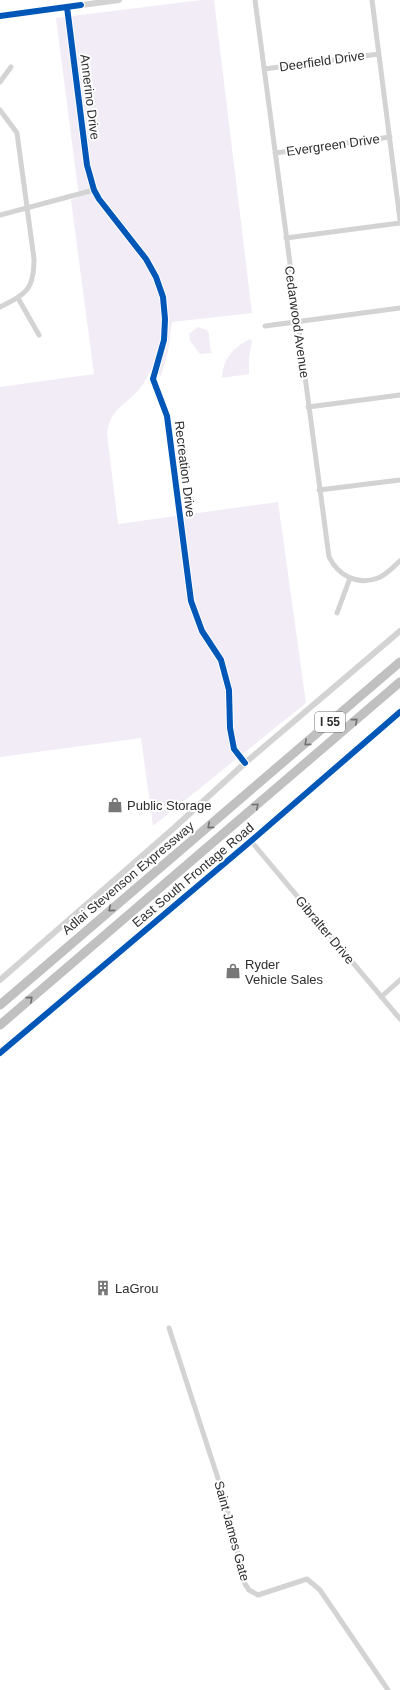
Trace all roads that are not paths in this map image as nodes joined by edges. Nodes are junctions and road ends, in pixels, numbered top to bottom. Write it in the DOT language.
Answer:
graph roads {
  1 [pos="119,0"];
  2 [pos="255,0"];
  3 [pos="372,0"];
  4 [pos="99,1"];
  5 [pos="67,7"];
  6 [pos="0,16"];
  7 [pos="379,54"];
  8 [pos="11,67"];
  9 [pos="264,69"];
  10 [pos="0,82"];
  11 [pos="0,110"];
  12 [pos="390,137"];
  13 [pos="275,153"];
  14 [pos="94,190"];
  15 [pos="28,208"];
  16 [pos="0,215"];
  17 [pos="400,221"];
  18 [pos="286,238"];
  19 [pos="18,298"];
  20 [pos="0,307"];
  21 [pos="400,308"];
  22 [pos="297,322"];
  23 [pos="265,326"];
  24 [pos="39,335"];
  25 [pos="400,395"];
  26 [pos="308,407"];
  27 [pos="400,480"];
  28 [pos="319,490"];
  29 [pos="400,561"];
  30 [pos="350,578"];
  31 [pos="337,613"];
  32 [pos="400,631"];
  33 [pos="400,662"];
  34 [pos="400,682"];
  35 [pos="400,712"];
  36 [pos="244,763"];
  37 [pos="251,841"];
  38 [pos="0,980"];
  39 [pos="400,980"];
  40 [pos="381,997"];
  41 [pos="0,1005"];
  42 [pos="400,1019"];
  43 [pos="0,1025"];
  44 [pos="0,1053"];
  45 [pos="169,1328"];
  46 [pos="388,1690"];
  1 -- 4 [label="street"];
  2 -- 9 [label="street, Cedarwood Avenue"];
  3 -- 7 [label="street"];
  4 -- 5 [label="street"];
  5 -- 6 [label="street"];
  5 -- 14 [label="street, Annerino Drive"];
  7 -- 9 [label="street, Deerfield Drive"];
  7 -- 12 [label="street"];
  8 -- 10 [label="street"];
  9 -- 13 [label="street, Cedarwood Avenue"];
  11 -- 15 [label="street"];
  12 -- 13 [label="street, Evergreen Drive"];
  12 -- 17 [label="street"];
  13 -- 18 [label="street, Cedarwood Avenue"];
  14 -- 15 [label="street"];
  14 -- 36 [label="street, Recreation Drive"];
  15 -- 16 [label="street"];
  15 -- 19 [label="street"];
  17 -- 18 [label="street"];
  18 -- 22 [label="street, Cedarwood Avenue"];
  19 -- 20 [label="street"];
  19 -- 24 [label="street"];
  21 -- 22 [label="street"];
  22 -- 23 [label="street"];
  22 -- 26 [label="street, Cedarwood Avenue"];
  25 -- 26 [label="street"];
  26 -- 28 [label="street, Cedarwood Avenue"];
  27 -- 28 [label="street"];
  28 -- 30 [label="street, Cedarwood Avenue"];
  29 -- 30 [label="street"];
  30 -- 31 [label="street"];
  32 -- 36 [label="street"];
  33 -- 41 [label="highway, Adlai Stevenson Expressway / I 55, one-way"];
  43 -- 34 [label="highway, I 55, one-way"];
  35 -- 37 [label="street, East South Frontage Road"];
  36 -- 38 [label="street"];
  37 -- 40 [label="street, Gibralter Drive"];
  37 -- 44 [label="street, East South Frontage Road"];
  39 -- 40 [label="street"];
  40 -- 42 [label="street, Gibralter Drive"];
  45 -- 46 [label="street, Saint James Gate"];
}
